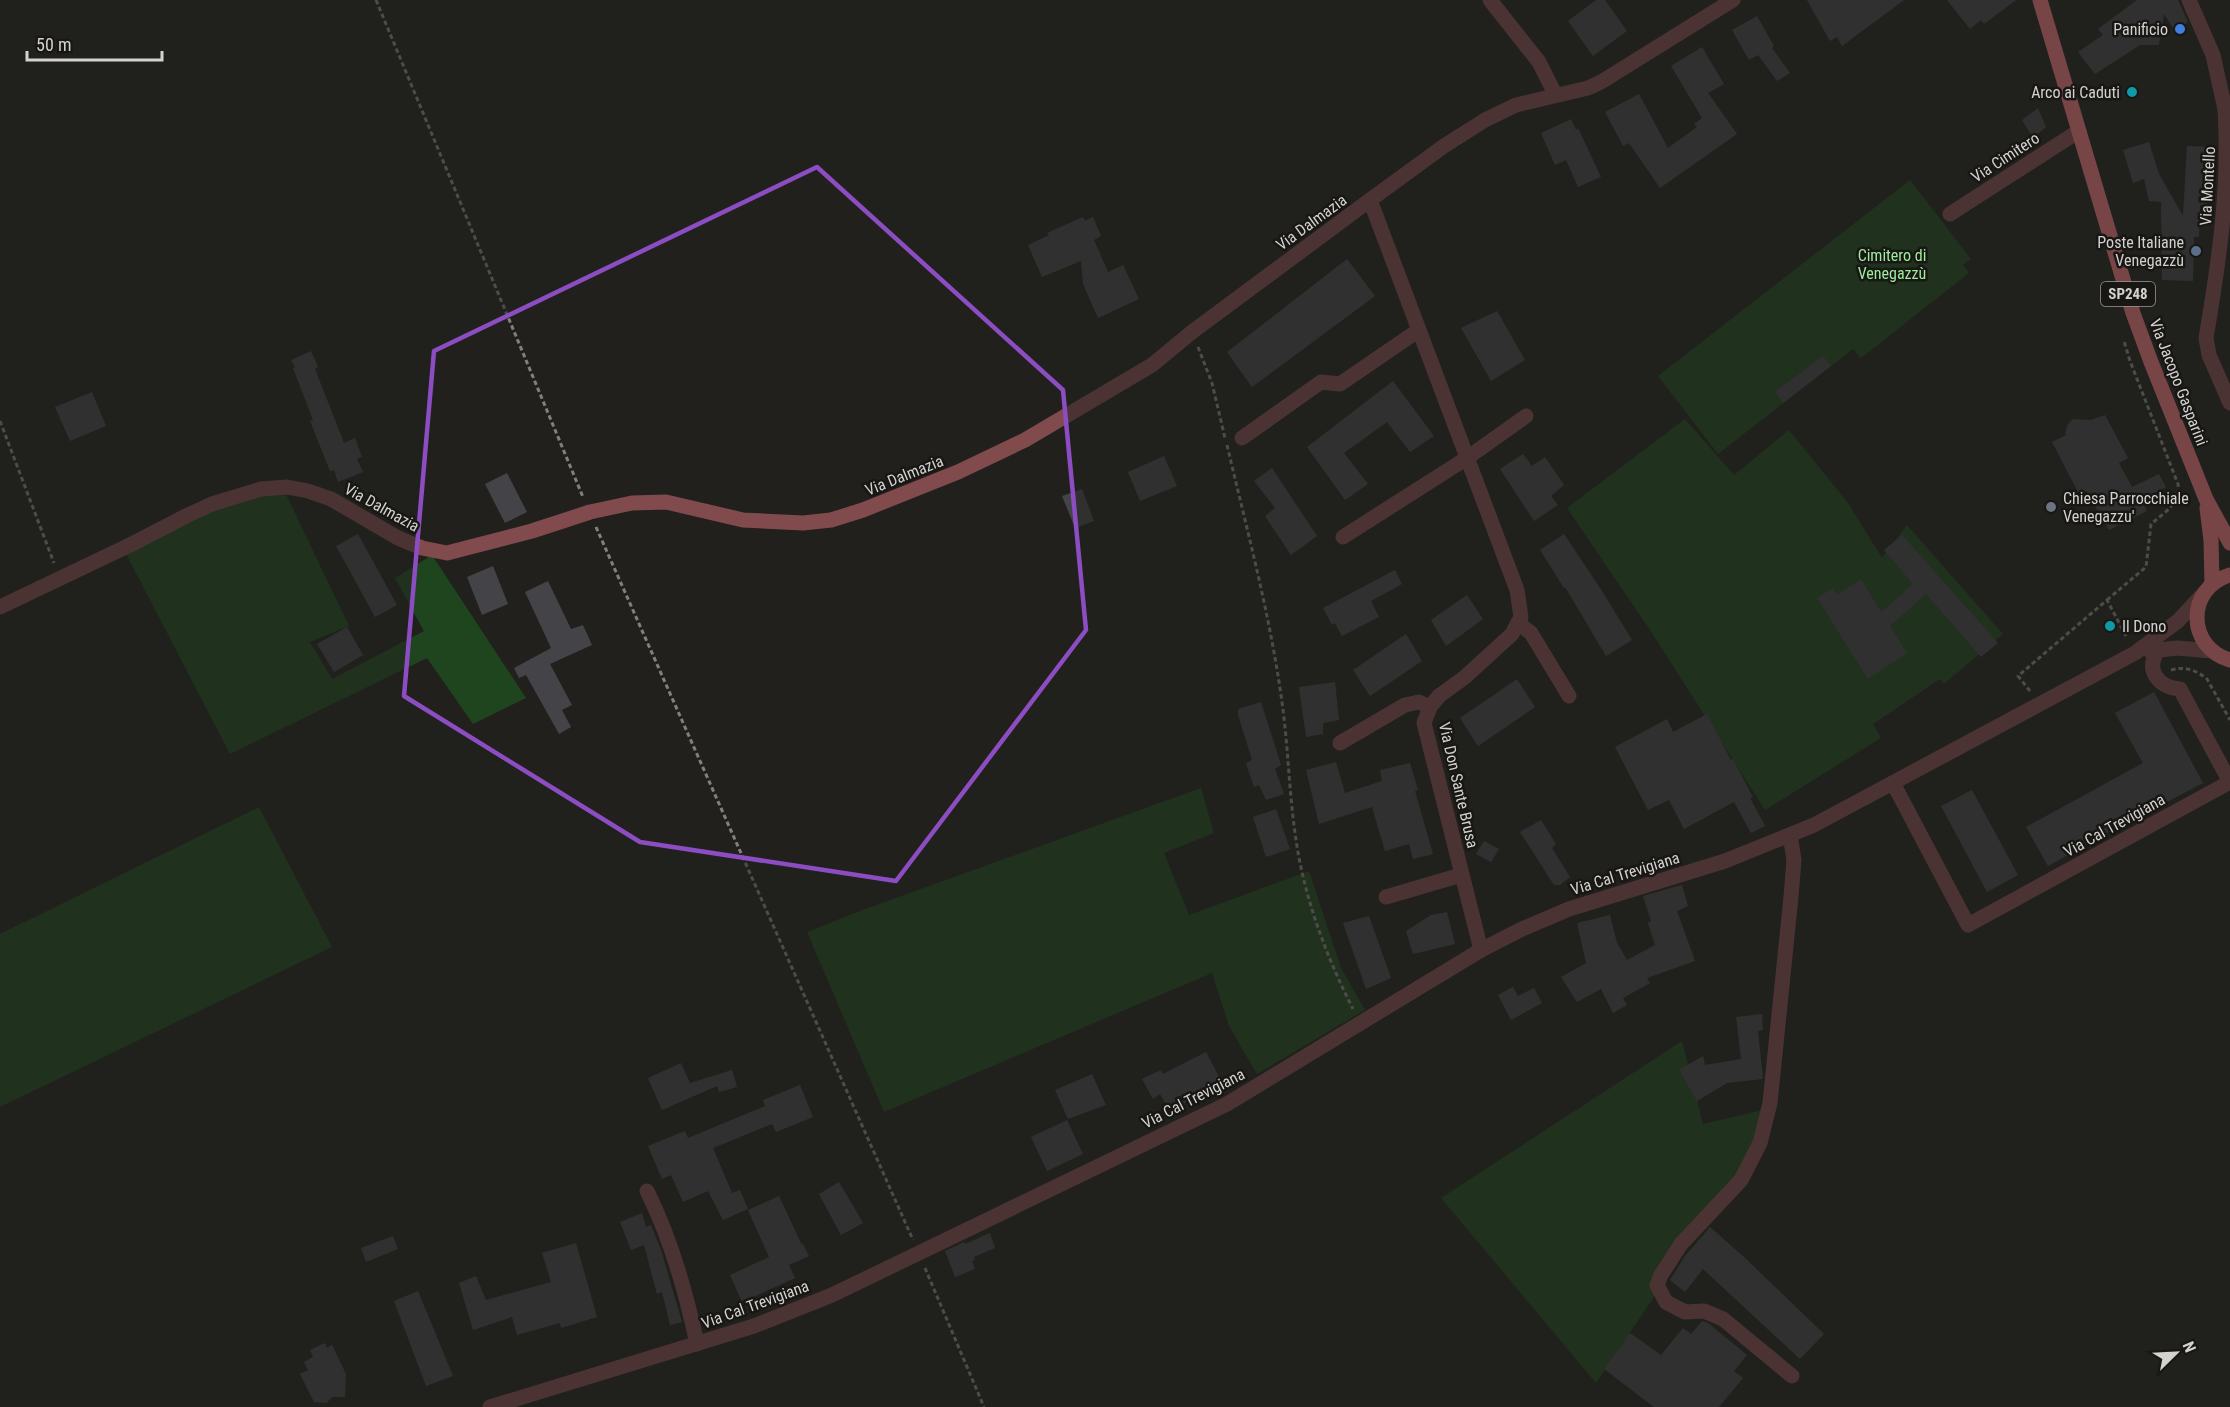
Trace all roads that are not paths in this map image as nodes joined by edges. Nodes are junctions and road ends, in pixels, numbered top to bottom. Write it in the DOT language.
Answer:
graph roads {
  1 [pos="1490,0"];
  2 [pos="1733,0"];
  3 [pos="2040,0"];
  4 [pos="2189,0"];
  5 [pos="1555,94"];
  6 [pos="2228,110"];
  7 [pos="2079,131"];
  8 [pos="1370,200"];
  9 [pos="1950,214"];
  10 [pos="1419,330"];
  11 [pos="2230,403"];
  12 [pos="1526,416"];
  13 [pos="1242,438"];
  14 [pos="1467,458"];
  15 [pos="2206,499"];
  16 [pos="1343,537"];
  17 [pos="2230,543"];
  18 [pos="2230,575"];
  19 [pos="2208,589"];
  20 [pos="0,607"];
  21 [pos="1518,623"];
  22 [pos="2132,647"];
  23 [pos="2159,649"];
  24 [pos="2212,651"];
  25 [pos="2230,660"];
  26 [pos="1569,696"];
  27 [pos="1430,707"];
  28 [pos="1341,743"];
  29 [pos="2230,782"];
  30 [pos="1893,783"];
  31 [pos="1791,835"];
  32 [pos="1461,875"];
  33 [pos="1386,897"];
  34 [pos="1481,950"];
  35 [pos="647,1191"];
  36 [pos="697,1344"];
  37 [pos="1792,1376"];
  38 [pos="490,1407"];
  1 -- 5 [label="street"];
  2 -- 5 [label="street, Via Dalmazia"];
  3 -- 7 [label="main road, Via Jacopo Gasparini / SP248"];
  4 -- 6 [label="street, Via Montello"];
  5 -- 8 [label="street, Via Dalmazia"];
  6 -- 11 [label="street, Via Montello"];
  7 -- 9 [label="street, Via Cimitero"];
  7 -- 15 [label="main road, Via Jacopo Gasparini / SP248"];
  8 -- 10 [label="street"];
  8 -- 20 [label="street, Via Dalmazia"];
  10 -- 13 [label="street"];
  10 -- 14 [label="street"];
  12 -- 14 [label="street"];
  14 -- 16 [label="street"];
  14 -- 21 [label="street"];
  15 -- 17 [label="main road, Via Jacopo Gasparini / SP248"];
  15 -- 19 [label="main road, Via Jacopo Gasparini / SP248"];
  18 -- 19 [label="main road"];
  19 -- 22 [label="street, Via Cal Trevigiana"];
  19 -- 24 [label="main road, Via Jacopo Gasparini / SP248"];
  21 -- 26 [label="street"];
  21 -- 27 [label="street, Via Don Sante Brusa"];
  22 -- 23 [label="street, Via Cal Trevigiana"];
  22 -- 30 [label="street, Via Cal Trevigiana"];
  23 -- 24 [label="street, Via Cal Trevigiana"];
  23 -- 29 [label="street, Via Cal Trevigiana"];
  24 -- 25 [label="main road"];
  27 -- 28 [label="street"];
  27 -- 32 [label="street, Via Don Sante Brusa"];
  29 -- 30 [label="street, Via Cal Trevigiana"];
  30 -- 31 [label="street, Via Cal Trevigiana"];
  31 -- 34 [label="street, Via Cal Trevigiana"];
  31 -- 37 [label="street"];
  32 -- 33 [label="street"];
  32 -- 34 [label="street, Via Don Sante Brusa"];
  34 -- 36 [label="street, Via Cal Trevigiana"];
  35 -- 36 [label="street"];
  36 -- 38 [label="street, Via Cal Trevigiana"];
}
